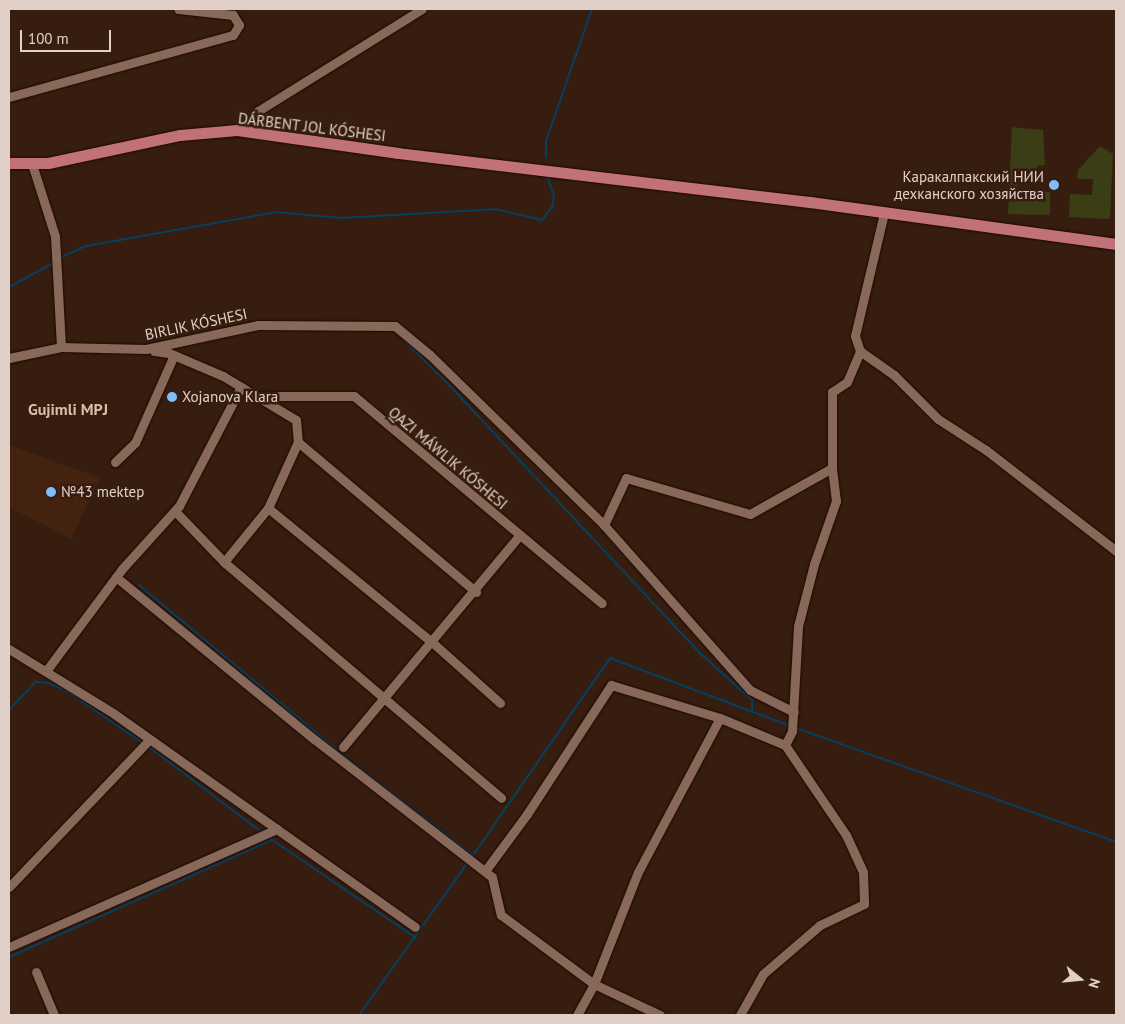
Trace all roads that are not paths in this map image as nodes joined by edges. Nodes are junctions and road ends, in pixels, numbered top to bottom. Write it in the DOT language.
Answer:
graph roads {
  1 [pos="178,9"];
  2 [pos="422,9"];
  3 [pos="9,97"];
  4 [pos="236,130"];
  5 [pos="9,164"];
  6 [pos="32,164"];
  7 [pos="884,213"];
  8 [pos="1116,244"];
  9 [pos="61,347"];
  10 [pos="146,349"];
  11 [pos="860,350"];
  12 [pos="174,355"];
  13 [pos="9,358"];
  14 [pos="241,387"];
  15 [pos="255,396"];
  16 [pos="298,442"];
  17 [pos="115,462"];
  18 [pos="832,468"];
  19 [pos="268,508"];
  20 [pos="175,511"];
  21 [pos="604,525"];
  22 [pos="519,536"];
  23 [pos="1116,551"];
  24 [pos="224,562"];
  25 [pos="116,577"];
  26 [pos="476,592"];
  27 [pos="602,603"];
  28 [pos="433,643"];
  29 [pos="9,649"];
  30 [pos="46,671"];
  31 [pos="386,699"];
  32 [pos="500,704"];
  33 [pos="794,712"];
  34 [pos="720,718"];
  35 [pos="150,739"];
  36 [pos="785,746"];
  37 [pos="343,747"];
  38 [pos="501,798"];
  39 [pos="277,829"];
  40 [pos="485,870"];
  41 [pos="9,887"];
  42 [pos="415,927"];
  43 [pos="9,947"];
  44 [pos="36,972"];
  45 [pos="594,984"];
  46 [pos="54,1015"];
  47 [pos="577,1015"];
  48 [pos="660,1015"];
  49 [pos="740,1015"];
  1 -- 3 [label="street"];
  2 -- 4 [label="street"];
  4 -- 6 [label="main road, DÁRBENT JOL KÓSHESI"];
  4 -- 7 [label="main road, DÁRBENT JOL KÓSHESI"];
  5 -- 6 [label="main road, DÁRBENT JOL KÓSHESI"];
  6 -- 9 [label="street"];
  7 -- 8 [label="main road, DÁRBENT JOL KÓSHESI"];
  7 -- 11 [label="street"];
  9 -- 10 [label="street, BIRLIK KÓSHESI"];
  9 -- 13 [label="street, BIRLIK KÓSHESI"];
  10 -- 12 [label="street"];
  10 -- 21 [label="street, BIRLIK KÓSHESI"];
  11 -- 18 [label="street"];
  11 -- 23 [label="street"];
  12 -- 14 [label="street"];
  12 -- 17 [label="street"];
  14 -- 15 [label="street"];
  14 -- 20 [label="street"];
  15 -- 16 [label="street"];
  15 -- 22 [label="street"];
  16 -- 19 [label="street"];
  16 -- 26 [label="street"];
  18 -- 21 [label="street"];
  18 -- 33 [label="street"];
  19 -- 24 [label="street"];
  19 -- 28 [label="street"];
  20 -- 24 [label="street"];
  20 -- 25 [label="street"];
  21 -- 33 [label="street"];
  22 -- 26 [label="street"];
  22 -- 27 [label="street"];
  24 -- 31 [label="street"];
  25 -- 30 [label="street"];
  25 -- 40 [label="street"];
  26 -- 28 [label="street"];
  28 -- 31 [label="street"];
  28 -- 32 [label="street"];
  29 -- 30 [label="street"];
  30 -- 35 [label="street"];
  31 -- 37 [label="street"];
  31 -- 38 [label="street"];
  33 -- 36 [label="street"];
  34 -- 36 [label="street"];
  34 -- 40 [label="street"];
  34 -- 45 [label="street"];
  35 -- 39 [label="street"];
  35 -- 41 [label="street"];
  36 -- 49 [label="street"];
  39 -- 42 [label="street"];
  39 -- 43 [label="street"];
  40 -- 45 [label="street"];
  44 -- 46 [label="street"];
  45 -- 47 [label="street"];
  45 -- 48 [label="street"];
}
